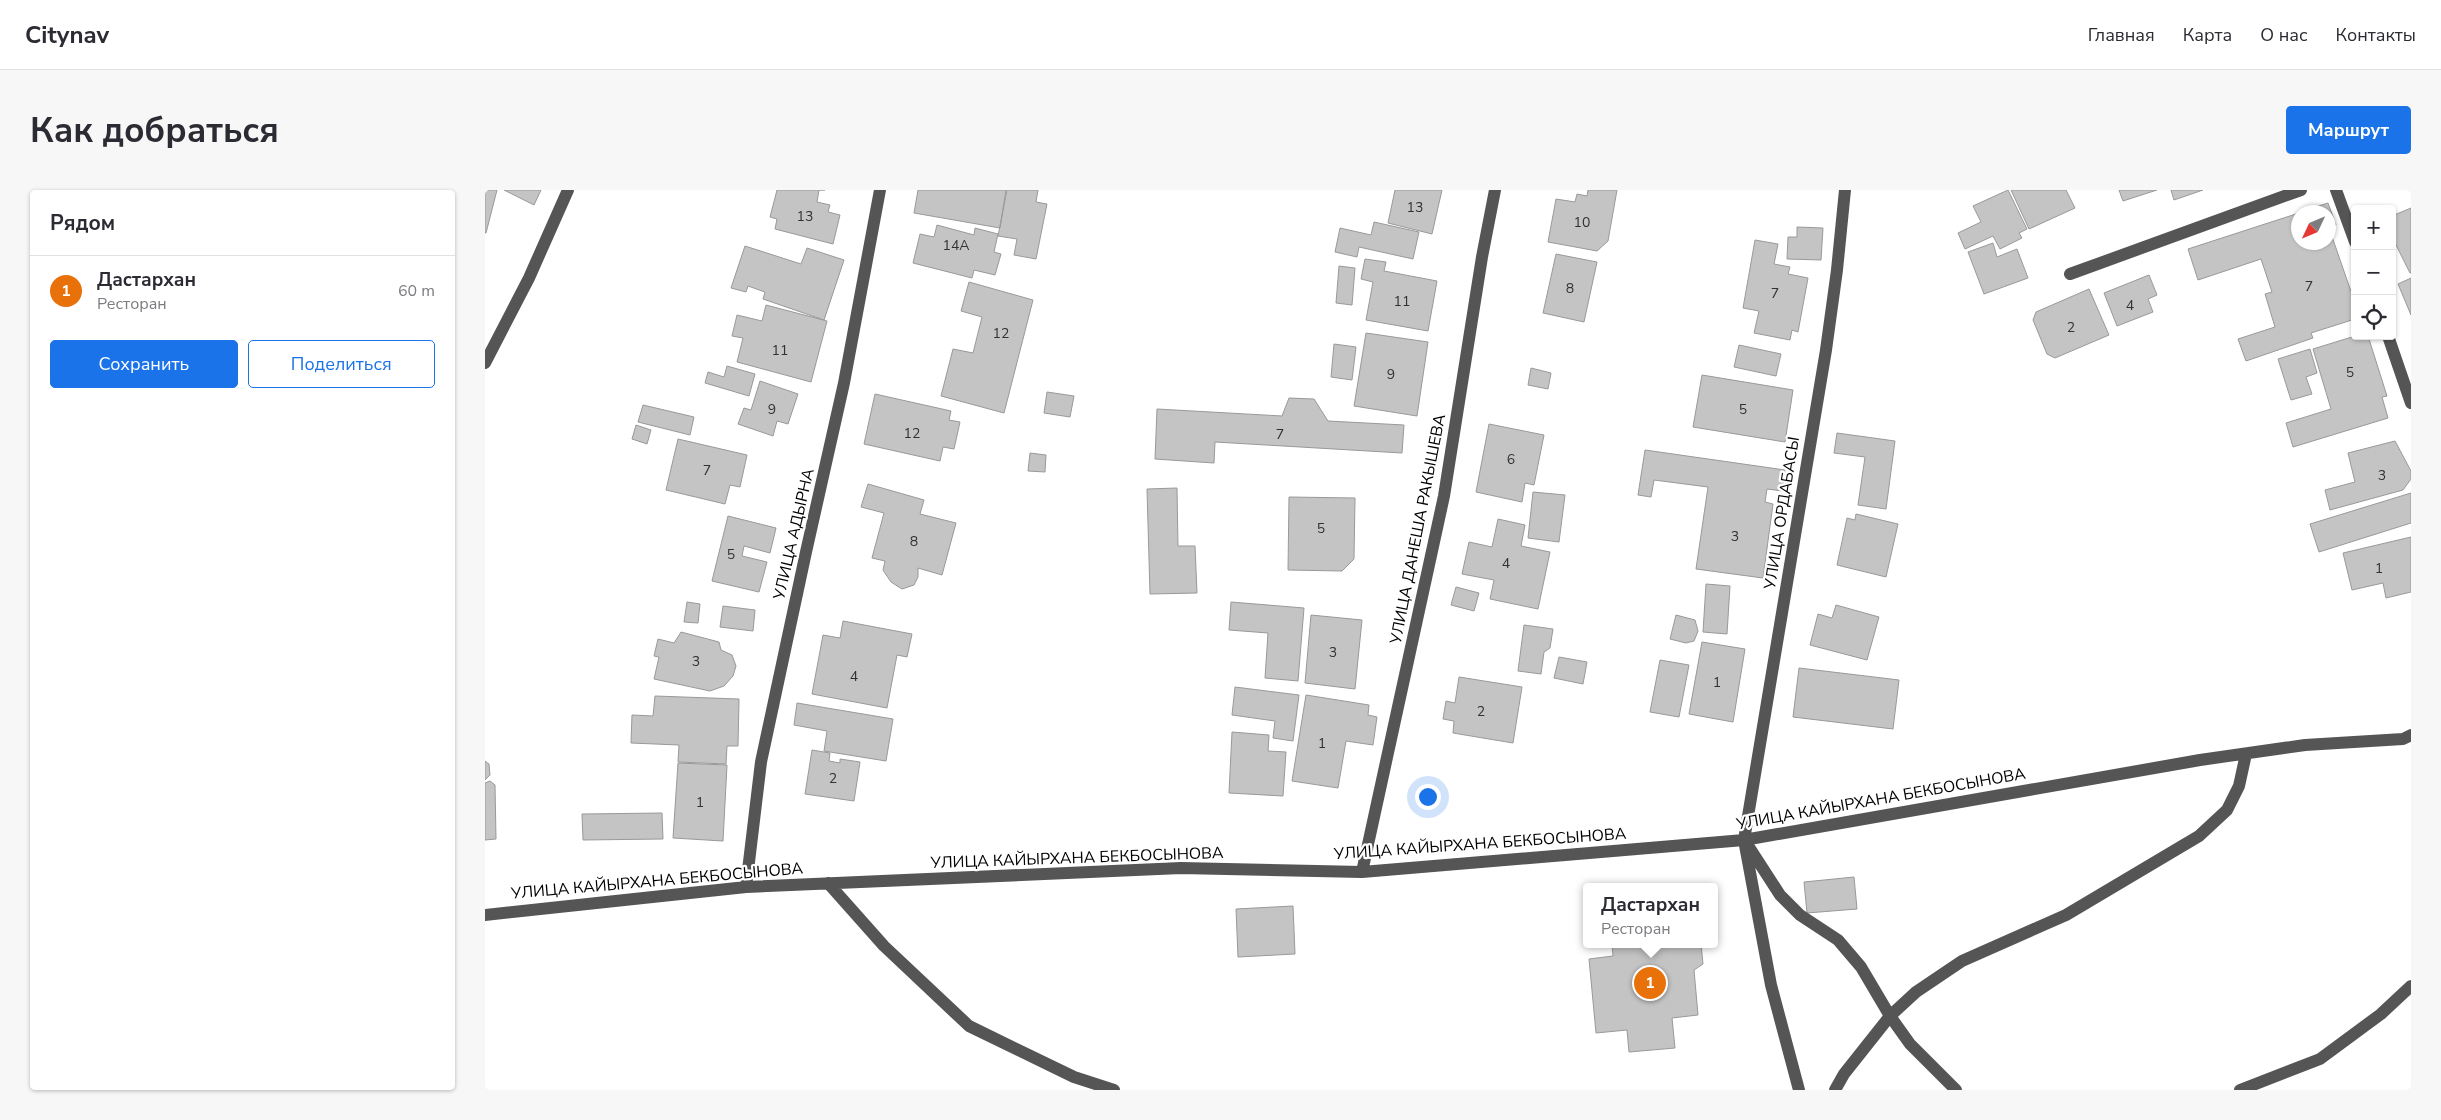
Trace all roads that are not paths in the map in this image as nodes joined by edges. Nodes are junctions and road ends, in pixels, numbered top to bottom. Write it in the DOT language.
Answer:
graph roads {
  1 [pos="568,190"];
  2 [pos="881,190"];
  3 [pos="1495,190"];
  4 [pos="1845,190"];
  5 [pos="2301,190"];
  6 [pos="2336,190"];
  7 [pos="2351,231"];
  8 [pos="2070,274"];
  9 [pos="2389,340"];
  10 [pos="485,363"];
  11 [pos="2411,403"];
  12 [pos="2408,739"];
  13 [pos="2246,754"];
  14 [pos="1745,840"];
  15 [pos="1361,872"];
  16 [pos="828,883"];
  17 [pos="746,886"];
  18 [pos="485,915"];
  19 [pos="2411,986"];
  20 [pos="1890,1016"];
  21 [pos="1114,1090"];
  22 [pos="1799,1090"];
  23 [pos="1835,1090"];
  24 [pos="1956,1090"];
  25 [pos="2240,1090"];
  1 -- 10 [label="street"];
  2 -- 17 [label="street, УЛИЦА АДЫРНА"];
  3 -- 15 [label="street, УЛИЦА ДАНЕША РАКЫШЕВА"];
  4 -- 14 [label="street, УЛИЦА ОРДАБАСЫ"];
  5 -- 8 [label="street"];
  6 -- 7 [label="street"];
  9 -- 11 [label="street"];
  12 -- 13 [label="street, УЛИЦА КАЙЫРХАНА БЕКБОСЫНОВА"];
  13 -- 14 [label="street, УЛИЦА КАЙЫРХАНА БЕКБОСЫНОВА"];
  13 -- 20 [label="street"];
  14 -- 15 [label="street, УЛИЦА КАЙЫРХАНА БЕКБОСЫНОВА"];
  14 -- 20 [label="street"];
  14 -- 22 [label="street, УЛИЦА ОРДАБАСЫ"];
  15 -- 16 [label="street, УЛИЦА КАЙЫРХАНА БЕКБОСЫНОВА"];
  16 -- 17 [label="street, УЛИЦА КАЙЫРХАНА БЕКБОСЫНОВА"];
  16 -- 21 [label="street"];
  17 -- 18 [label="street, УЛИЦА КАЙЫРХАНА БЕКБОСЫНОВА"];
  19 -- 25 [label="street"];
  20 -- 23 [label="street"];
  20 -- 24 [label="street"];
}
